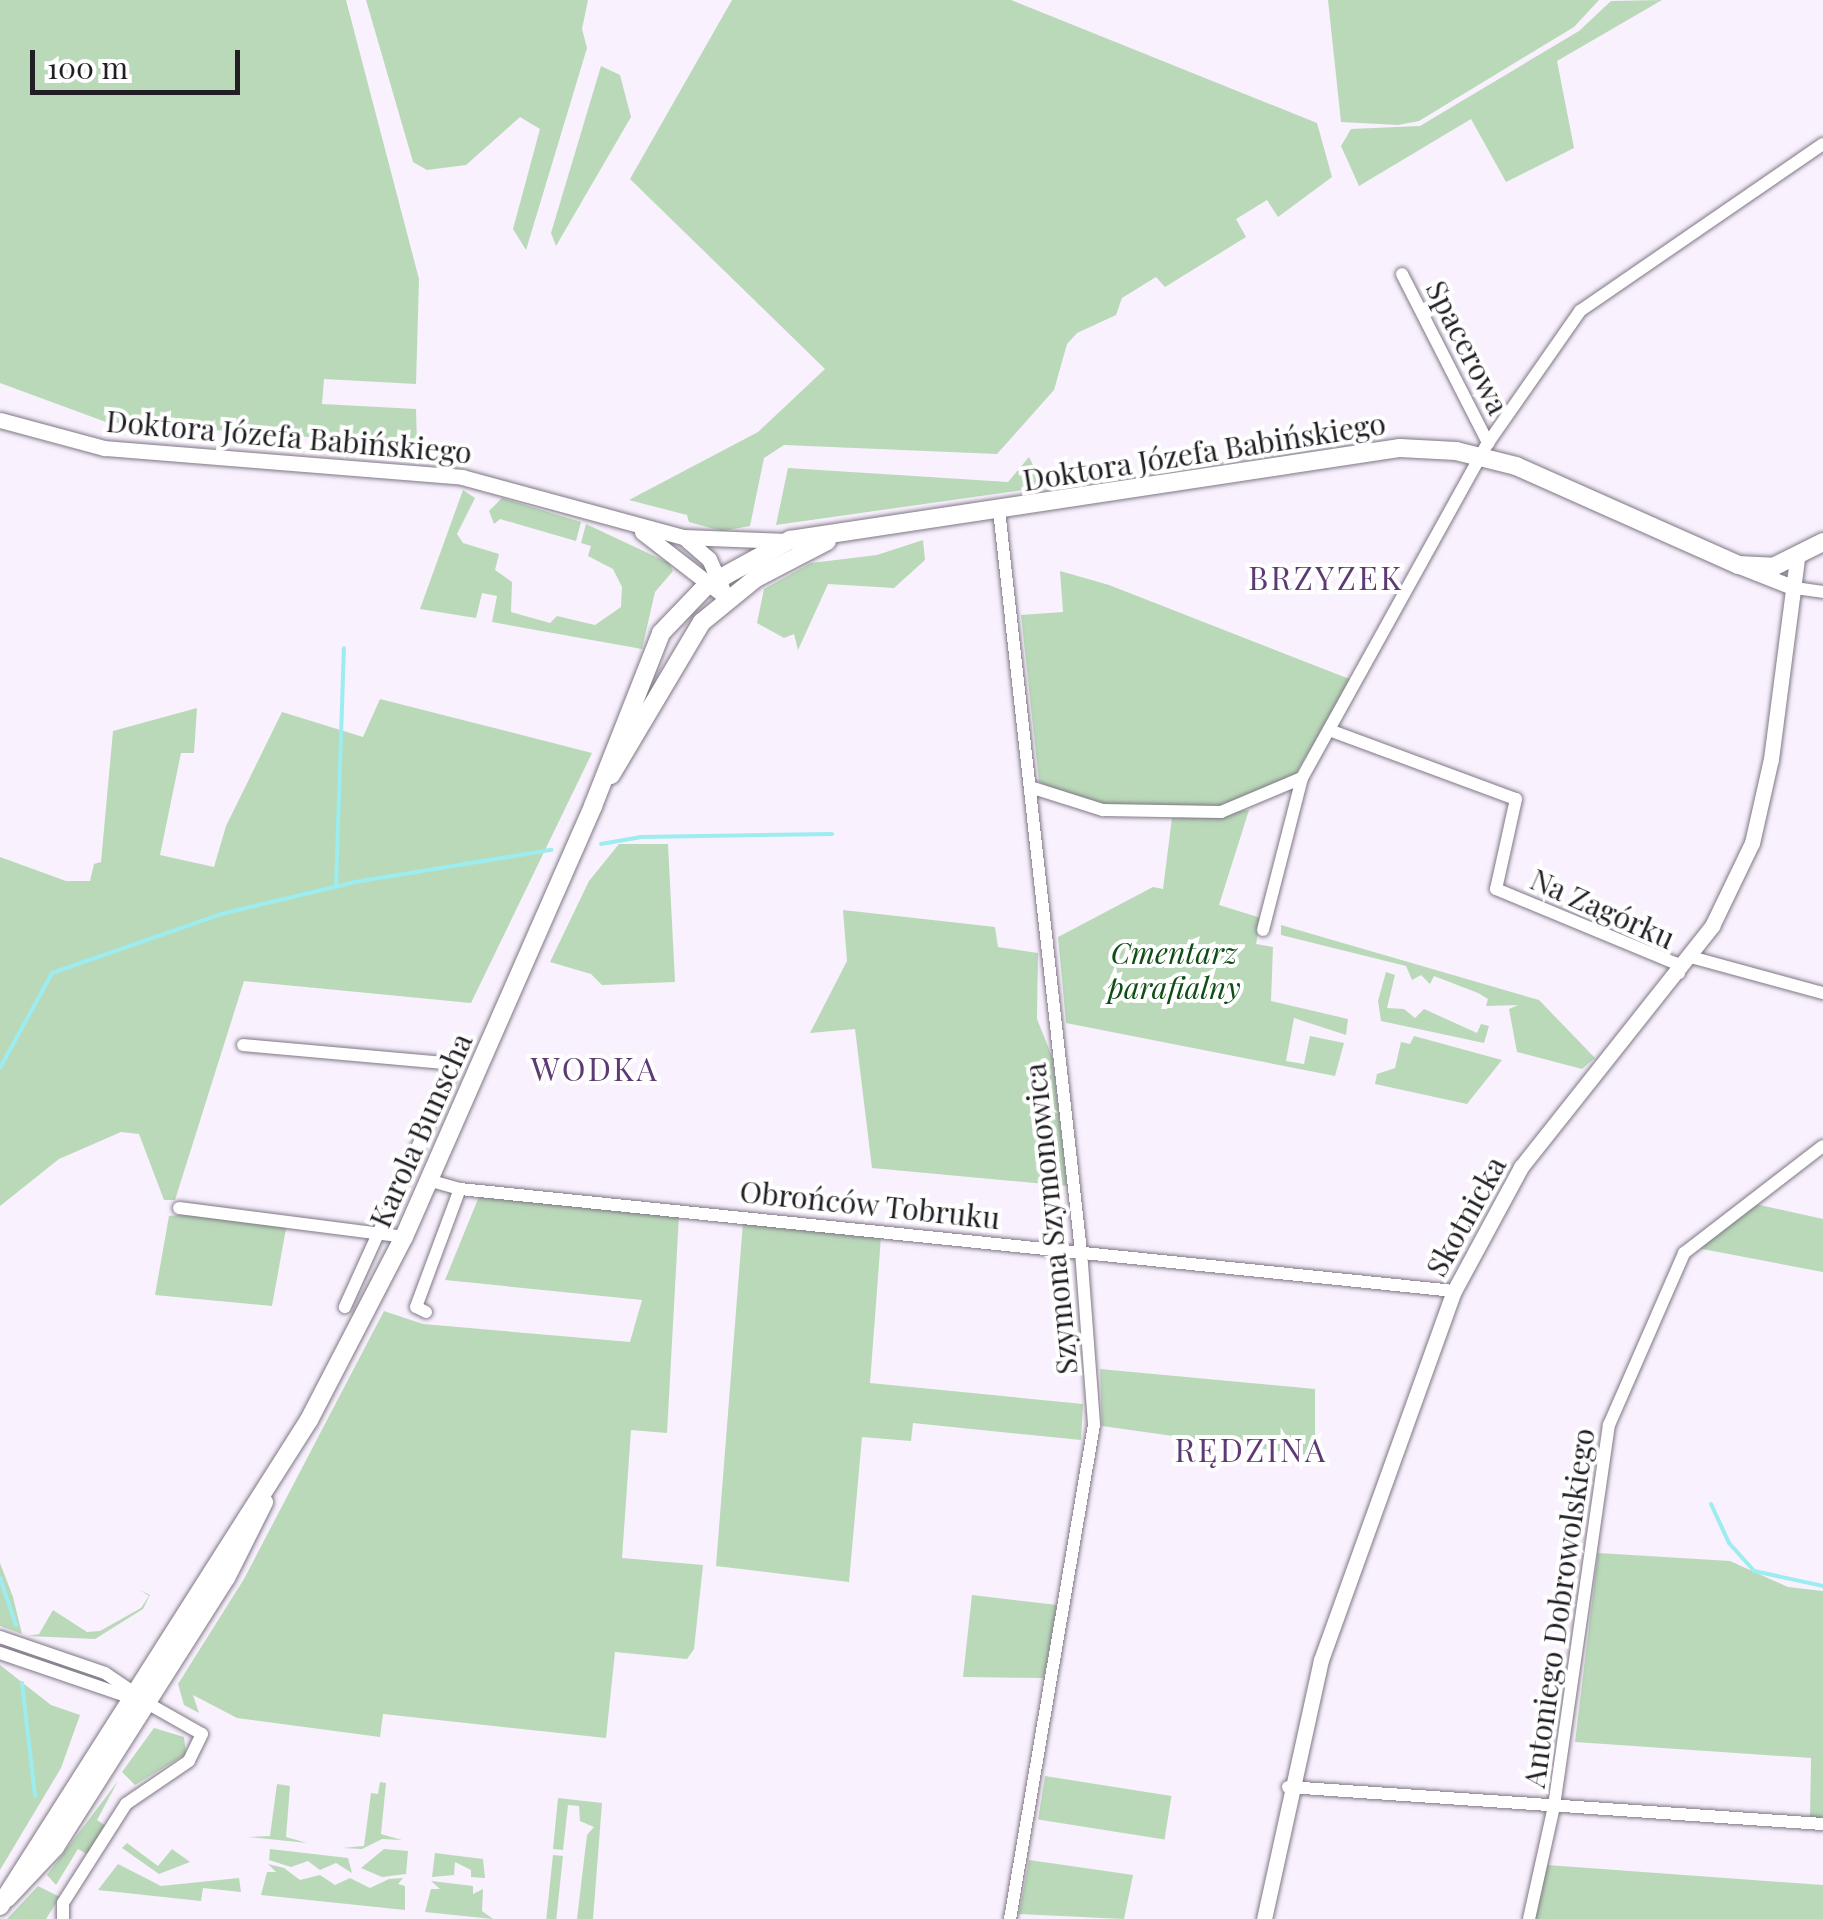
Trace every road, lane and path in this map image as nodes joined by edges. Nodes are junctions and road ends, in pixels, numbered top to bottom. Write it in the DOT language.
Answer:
graph roads {
  1 [pos="1823,144"];
  2 [pos="1402,274"];
  3 [pos="0,420"];
  4 [pos="1485,449"];
  5 [pos="999,510"];
  6 [pos="629,525"];
  7 [pos="837,536"];
  8 [pos="684,538"];
  9 [pos="790,540"];
  10 [pos="1823,542"];
  11 [pos="1791,561"];
  12 [pos="1738,565"];
  13 [pos="711,582"];
  14 [pos="1791,587"];
  15 [pos="1823,592"];
  16 [pos="727,598"];
  17 [pos="1329,730"];
  18 [pos="1302,778"];
  19 [pos="1030,787"];
  20 [pos="593,806"];
  21 [pos="1263,930"];
  22 [pos="1691,957"];
  23 [pos="1678,973"];
  24 [pos="1823,993"];
  25 [pos="242,1045"];
  26 [pos="1823,1146"];
  27 [pos="428,1180"];
  28 [pos="460,1190"];
  29 [pos="180,1208"];
  30 [pos="381,1229"];
  31 [pos="404,1237"];
  32 [pos="1081,1251"];
  33 [pos="1454,1291"];
  34 [pos="345,1308"];
  35 [pos="426,1312"];
  36 [pos="280,1467"];
  37 [pos="0,1637"];
  38 [pos="0,1653"];
  39 [pos="130,1695"];
  40 [pos="147,1704"];
  41 [pos="1288,1787"];
  42 [pos="1554,1806"];
  43 [pos="1823,1824"];
  44 [pos="2,1904"];
  45 [pos="62,1919"];
  46 [pos="1010,1919"];
  47 [pos="1264,1919"];
  48 [pos="1529,1919"];
  1 -- 4 [label="street"];
  2 -- 4 [label="street, Spacerowa"];
  3 -- 6 [label="street, Doktora Józefa Babińskiego"];
  4 -- 5 [label="main road, Doktora Józefa Babińskiego"];
  4 -- 12 [label="main road, Doktora Józefa Babińskiego"];
  4 -- 17 [label="street"];
  5 -- 7 [label="main road, Doktora Józefa Babińskiego"];
  5 -- 19 [label="street, Szymona Szymonowica"];
  6 -- 8 [label="street, Doktora Józefa Babińskiego"];
  6 -- 13 [label="street, Doktora Józefa Babińskiego"];
  7 -- 9 [label="main road, Doktora Józefa Babińskiego"];
  7 -- 16 [label="main road, Doktora Józefa Babińskiego"];
  8 -- 9 [label="street, Doktora Józefa Babińskiego"];
  8 -- 13 [label="street, Doktora Józefa Babińskiego"];
  9 -- 13 [label="main road, Karola Bunscha"];
  10 -- 11 [label="main road"];
  11 -- 12 [label="main road"];
  11 -- 14 [label="street, Skotnicka"];
  12 -- 14 [label="street"];
  13 -- 16 [label="street, Doktora Józefa Babińskiego"];
  13 -- 20 [label="main road, Karola Bunscha"];
  14 -- 15 [label="street"];
  14 -- 22 [label="street, Skotnicka"];
  16 -- 20 [label="main road, Karola Bunscha"];
  17 -- 18 [label="street"];
  17 -- 23 [label="street, Na Zagórku"];
  18 -- 19 [label="street"];
  18 -- 21 [label="street"];
  19 -- 32 [label="street, Szymona Szymonowica"];
  20 -- 27 [label="main road, Karola Bunscha"];
  22 -- 23 [label="street, Skotnicka"];
  22 -- 24 [label="street"];
  23 -- 33 [label="street, Skotnicka"];
  25 -- 30 [label="street"];
  26 -- 42 [label="street, Antoniego Dobrowolskiego"];
  27 -- 28 [label="street, Obrońców Tobruku"];
  27 -- 31 [label="main road, Karola Bunscha"];
  28 -- 32 [label="street, Obrońców Tobruku"];
  28 -- 35 [label="street"];
  29 -- 30 [label="street"];
  30 -- 31 [label="street"];
  30 -- 34 [label="street"];
  31 -- 36 [label="main road, Karola Bunscha"];
  32 -- 33 [label="street, Obrońców Tobruku"];
  32 -- 46 [label="street, Szymona Szymonowica"];
  33 -- 41 [label="street, Skotnicka"];
  36 -- 39 [label="main road, Karola Bunscha"];
  36 -- 40 [label="main road, Karola Bunscha"];
  37 -- 39 [label="street"];
  38 -- 39 [label="street"];
  39 -- 40 [label="street"];
  39 -- 44 [label="main road, Karola Bunscha"];
  40 -- 44 [label="main road, Karola Bunscha"];
  40 -- 45 [label="street"];
  41 -- 42 [label="street"];
  41 -- 47 [label="street, Skotnicka"];
  42 -- 43 [label="street"];
  42 -- 48 [label="street, Antoniego Dobrowolskiego"];
}
